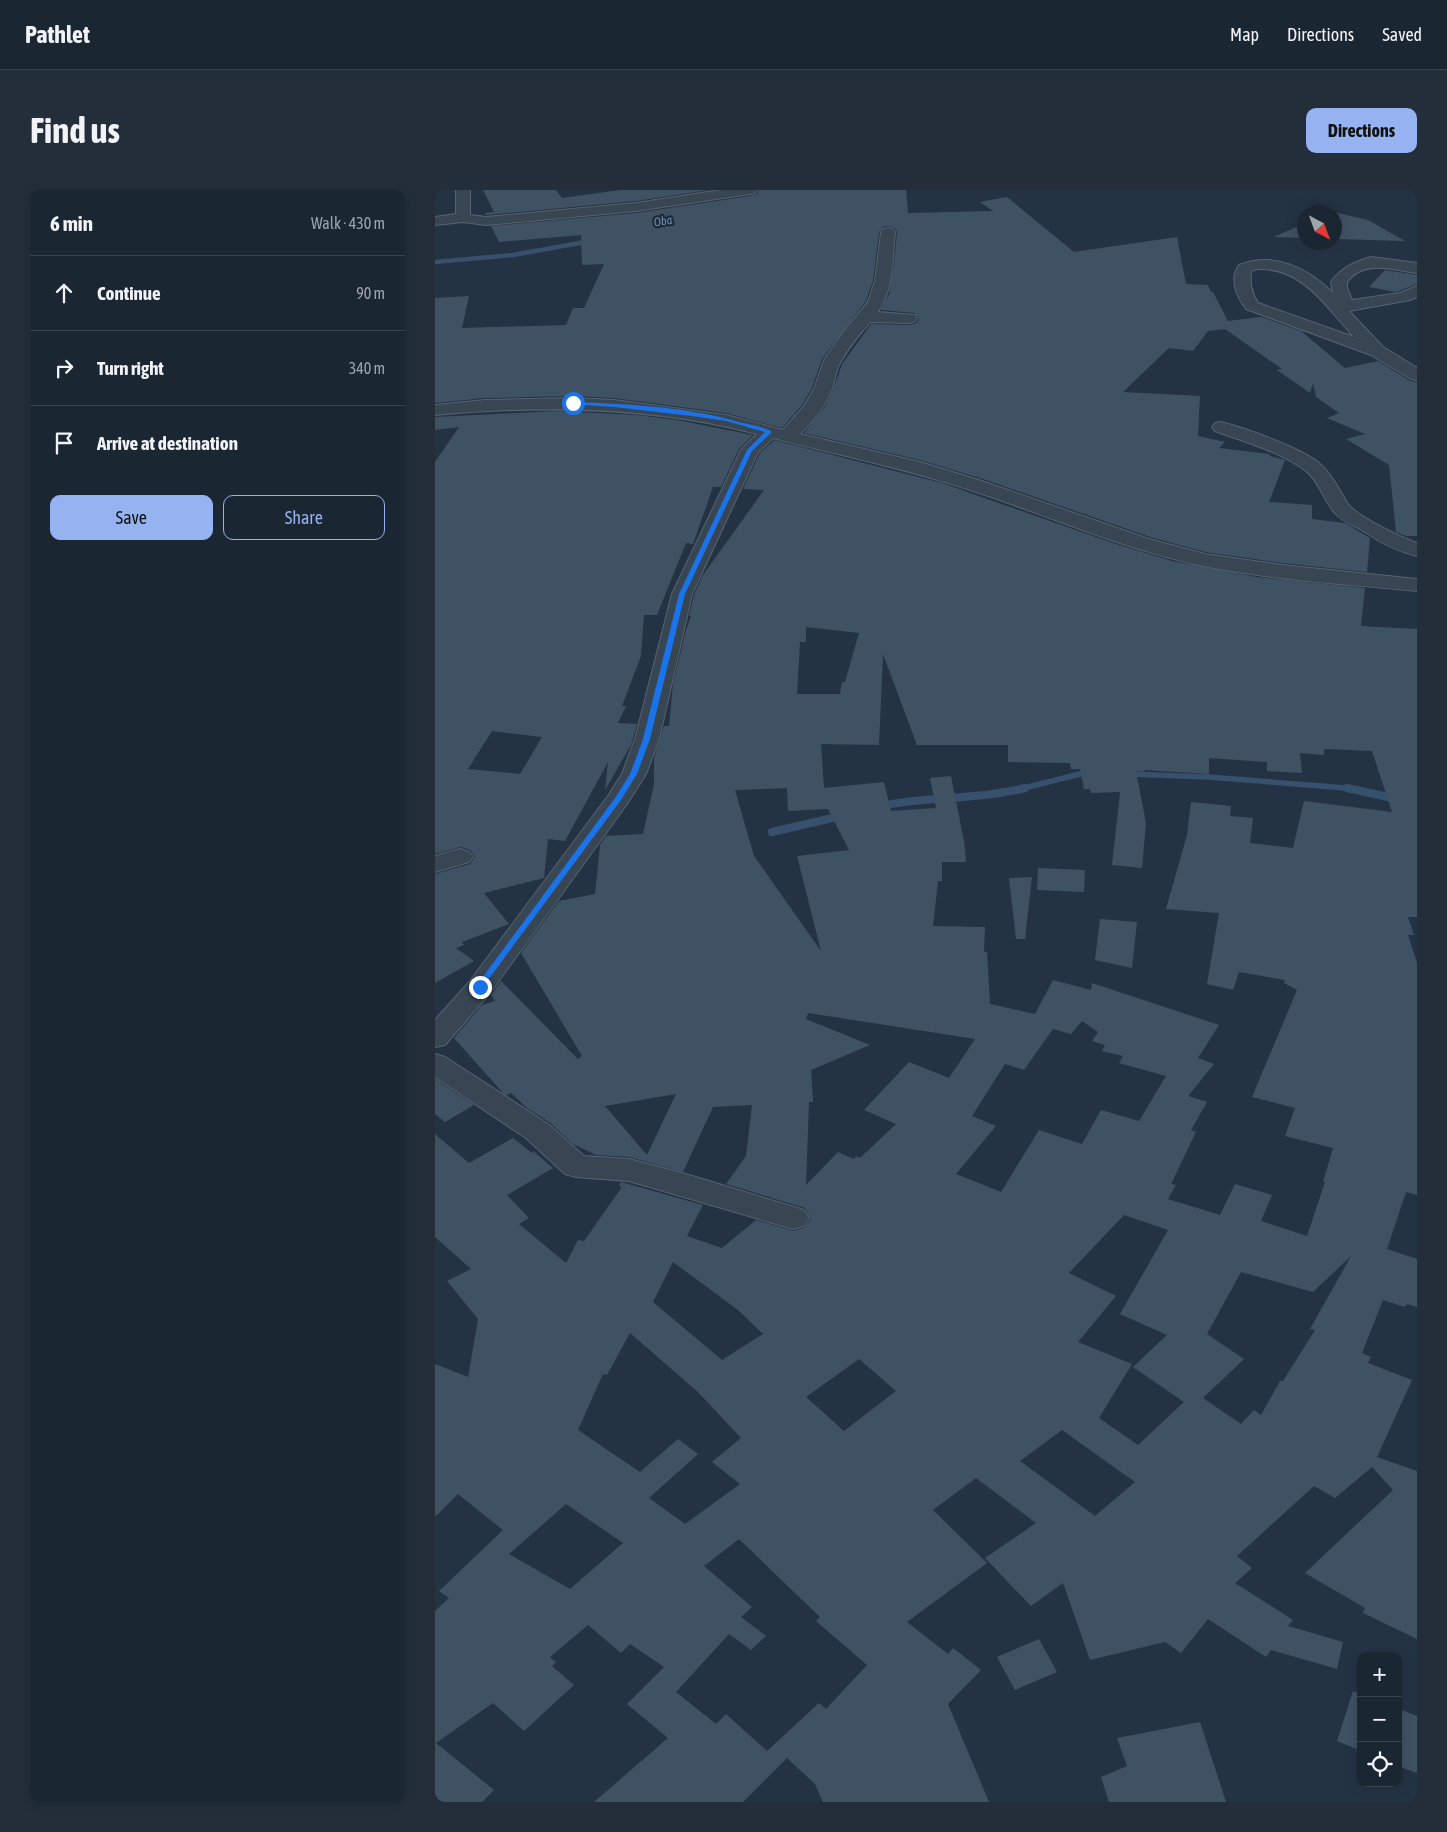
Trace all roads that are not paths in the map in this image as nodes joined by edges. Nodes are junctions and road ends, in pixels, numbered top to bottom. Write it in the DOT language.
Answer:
graph roads {
  1 [pos="463,190"];
  2 [pos="750,190"];
  3 [pos="463,218"];
  4 [pos="435,221"];
  5 [pos="888,232"];
  6 [pos="1417,268"];
  7 [pos="1417,291"];
  8 [pos="1347,306"];
  9 [pos="866,317"];
  10 [pos="909,318"];
  11 [pos="1380,343"];
  12 [pos="1417,375"];
  13 [pos="435,410"];
  14 [pos="1221,427"];
  15 [pos="778,434"];
  16 [pos="1417,550"];
  17 [pos="1417,585"];
  18 [pos="459,857"];
  19 [pos="435,864"];
  20 [pos="435,1038"];
  21 [pos="435,1064"];
  22 [pos="793,1218"];
  1 -- 3 [label="street"];
  2 -- 3 [label="street"];
  3 -- 4 [label="street"];
  5 -- 9 [label="street"];
  6 -- 8 [label="street"];
  7 -- 8 [label="street"];
  8 -- 11 [label="street"];
  9 -- 10 [label="street"];
  9 -- 15 [label="street"];
  11 -- 11 [label="street"];
  11 -- 12 [label="street"];
  13 -- 15 [label="street"];
  14 -- 16 [label="street"];
  15 -- 17 [label="street"];
  15 -- 20 [label="street"];
  18 -- 19 [label="street"];
  21 -- 22 [label="street"];
}
